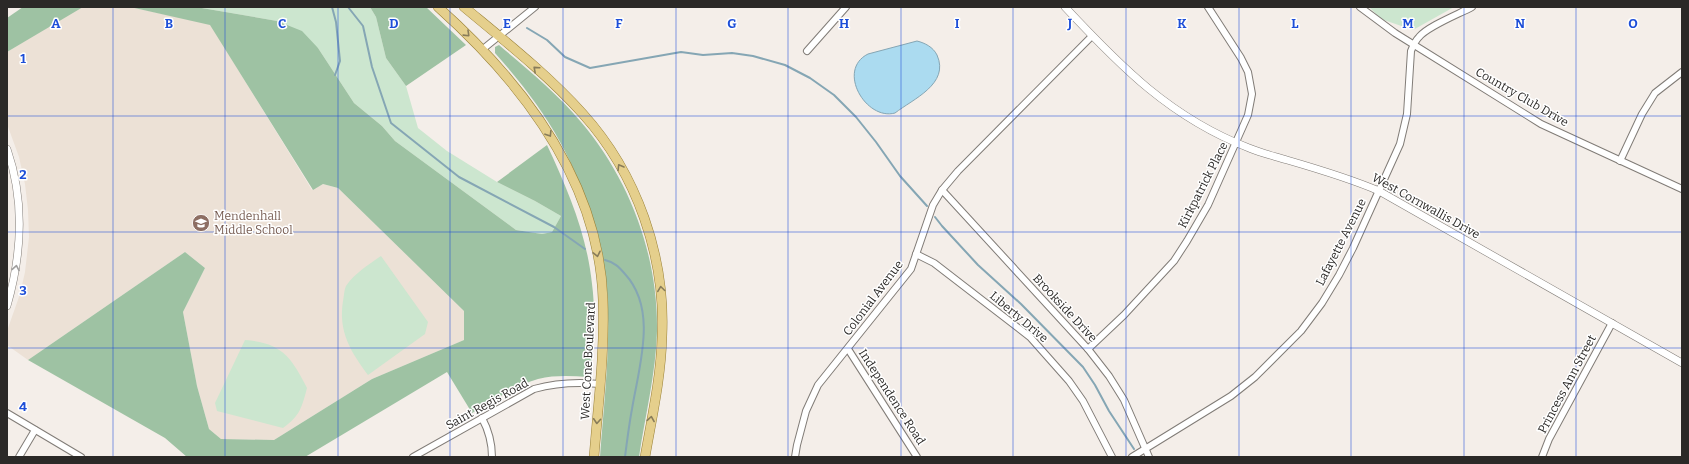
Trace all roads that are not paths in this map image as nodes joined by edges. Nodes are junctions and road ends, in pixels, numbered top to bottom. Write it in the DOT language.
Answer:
graph roads {
  1 [pos="438,7"];
  2 [pos="464,7"];
  3 [pos="534,7"];
  4 [pos="846,7"];
  5 [pos="1065,7"];
  6 [pos="1208,7"];
  7 [pos="1360,7"];
  8 [pos="1472,7"];
  9 [pos="499,36"];
  10 [pos="1092,36"];
  11 [pos="1414,44"];
  12 [pos="483,49"];
  13 [pos="807,51"];
  14 [pos="1682,72"];
  15 [pos="1237,143"];
  16 [pos="7,149"];
  17 [pos="1620,161"];
  18 [pos="1682,189"];
  19 [pos="942,190"];
  20 [pos="1379,191"];
  21 [pos="916,254"];
  22 [pos="7,306"];
  23 [pos="1612,323"];
  24 [pos="1088,349"];
  25 [pos="848,350"];
  26 [pos="1682,363"];
  27 [pos="599,384"];
  28 [pos="7,413"];
  29 [pos="482,418"];
  30 [pos="35,430"];
  31 [pos="1145,449"];
  32 [pos="19,457"];
  33 [pos="81,457"];
  34 [pos="413,457"];
  35 [pos="492,457"];
  36 [pos="594,457"];
  37 [pos="645,457"];
  38 [pos="795,457"];
  39 [pos="917,457"];
  40 [pos="1112,457"];
  41 [pos="1132,457"];
  42 [pos="1149,457"];
  43 [pos="1542,457"];
  1 -- 12 [label="main road, West Cone Boulevard, one-way"];
  2 -- 9 [label="main road"];
  3 -- 9 [label="street"];
  4 -- 13 [label="street"];
  5 -- 10 [label="street, West Cornwallis Drive"];
  6 -- 15 [label="street, Kirkpatrick Place"];
  7 -- 11 [label="street, Country Club Drive"];
  8 -- 11 [label="street"];
  9 -- 12 [label="street"];
  37 -- 9 [label="main road, one-way"];
  10 -- 15 [label="street, West Cornwallis Drive"];
  10 -- 19 [label="street, Colonial Avenue"];
  11 -- 17 [label="street, Country Club Drive"];
  11 -- 20 [label="street, Lafayette Avenue"];
  12 -- 27 [label="main road, West Cone Boulevard, one-way"];
  14 -- 17 [label="street"];
  15 -- 20 [label="street, West Cornwallis Drive"];
  15 -- 24 [label="street, Kirkpatrick Place"];
  22 -- 16 [label="street, one-way"];
  17 -- 18 [label="street, Country Club Drive"];
  19 -- 21 [label="street, Colonial Avenue"];
  19 -- 24 [label="street, Brookside Drive"];
  20 -- 23 [label="street, West Cornwallis Drive"];
  20 -- 31 [label="street, Lafayette Avenue"];
  21 -- 25 [label="street, Colonial Avenue"];
  21 -- 40 [label="street, Liberty Drive"];
  23 -- 26 [label="street, West Cornwallis Drive"];
  23 -- 43 [label="street, Princess Ann Street"];
  24 -- 31 [label="street, Brookside Drive"];
  25 -- 38 [label="street, Colonial Avenue"];
  25 -- 39 [label="street, Independence Road"];
  27 -- 29 [label="street, Saint Regis Road"];
  27 -- 36 [label="main road, West Cone Boulevard, one-way"];
  28 -- 30 [label="street"];
  29 -- 34 [label="street, Saint Regis Road"];
  29 -- 35 [label="street"];
  30 -- 32 [label="street"];
  30 -- 33 [label="street"];
  31 -- 41 [label="street, Lafayette Avenue"];
  31 -- 42 [label="street, Brookside Drive"];
}
